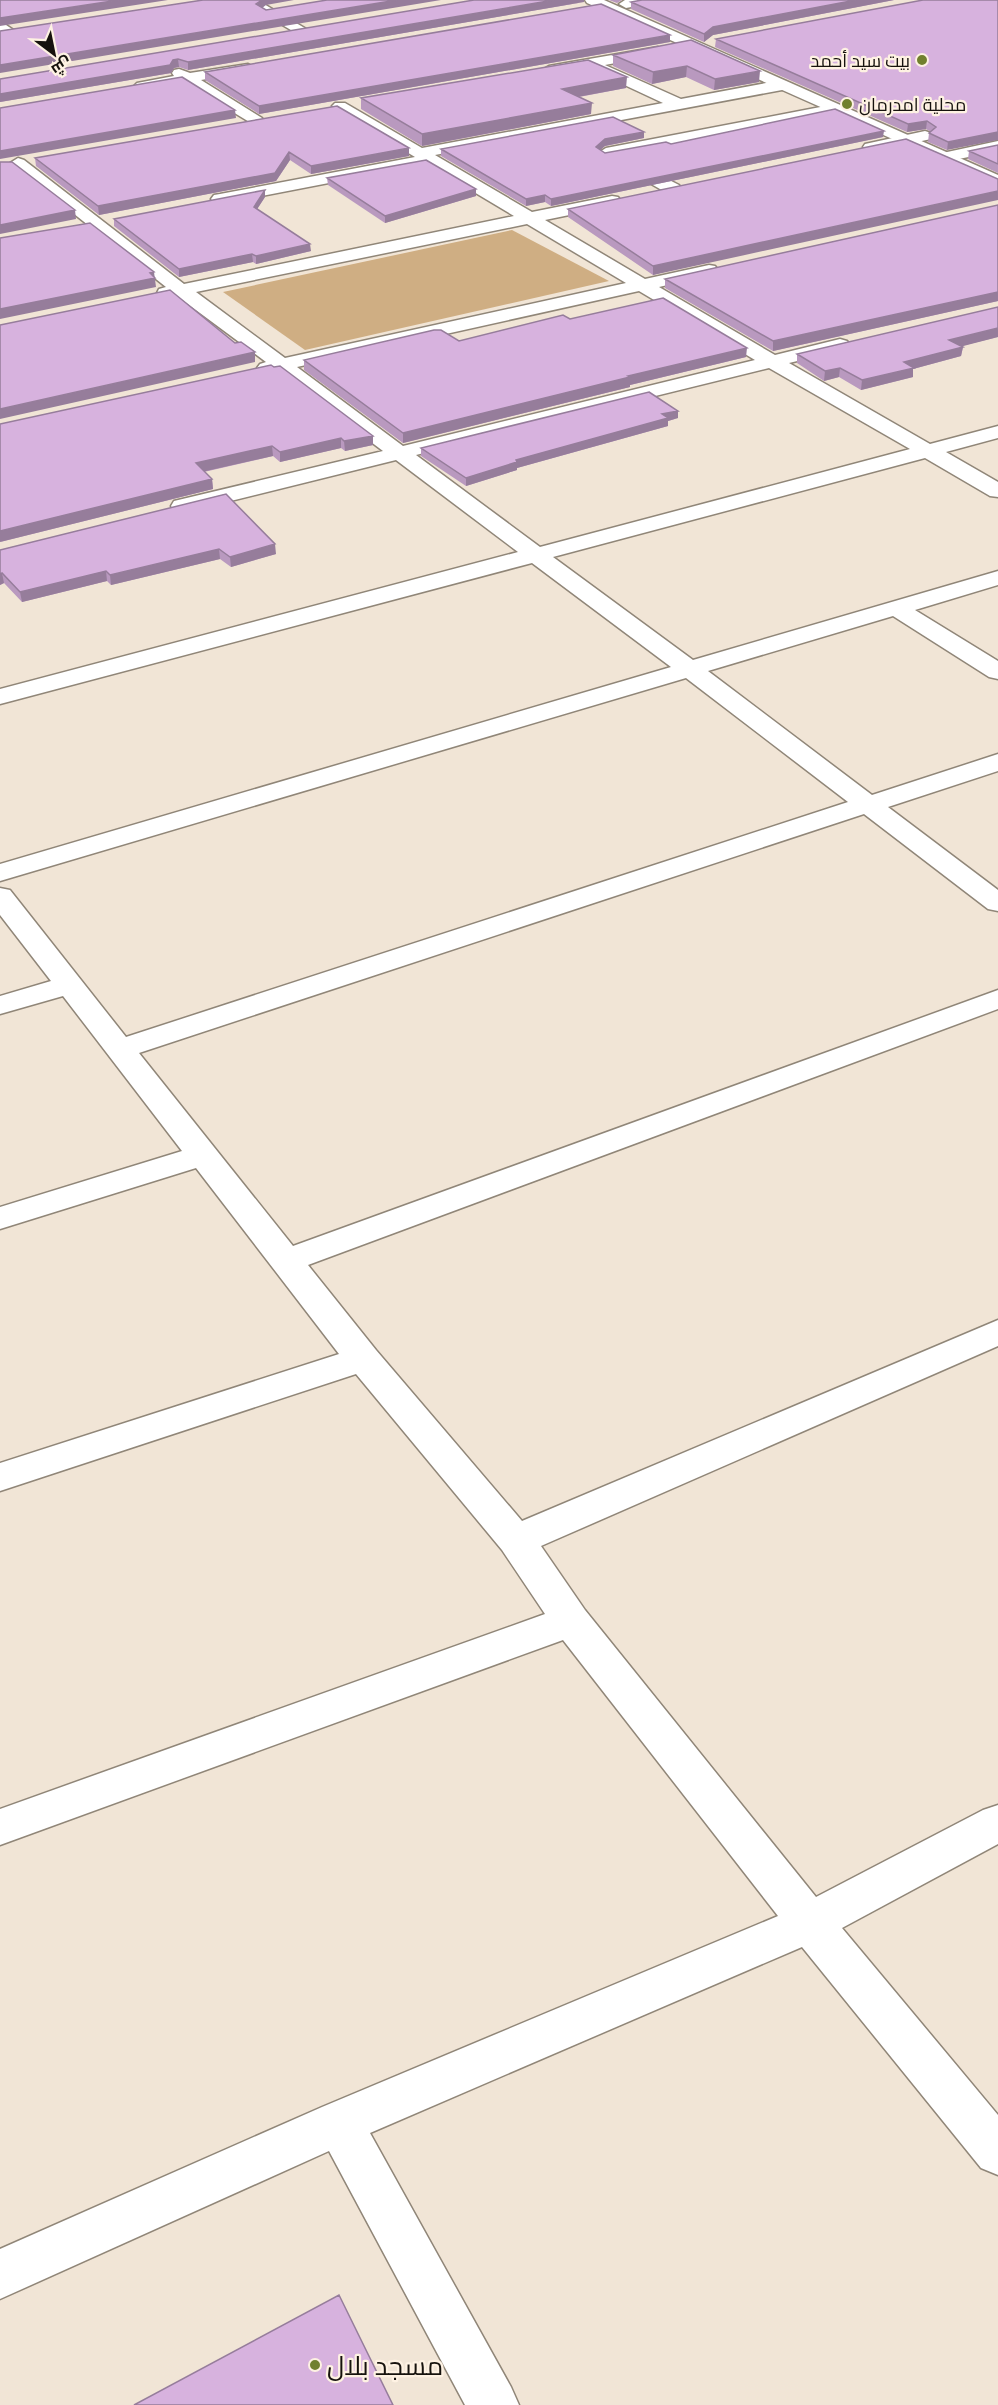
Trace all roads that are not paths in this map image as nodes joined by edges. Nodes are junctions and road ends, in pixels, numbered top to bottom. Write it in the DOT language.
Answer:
graph roads {
  1 [pos="247,0"];
  2 [pos="648,0"];
  3 [pos="604,4"];
  4 [pos="289,7"];
  5 [pos="266,10"];
  6 [pos="279,33"];
  7 [pos="692,45"];
  8 [pos="590,63"];
  9 [pos="268,64"];
  10 [pos="170,66"];
  11 [pos="533,73"];
  12 [pos="187,78"];
  13 [pos="782,85"];
  14 [pos="129,88"];
  15 [pos="822,89"];
  16 [pos="802,94"];
  17 [pos="363,102"];
  18 [pos="678,104"];
  19 [pos="836,109"];
  20 [pos="277,118"];
  21 [pos="256,121"];
  22 [pos="233,125"];
  23 [pos="558,127"];
  24 [pos="925,136"];
  25 [pos="578,137"];
  26 [pos="904,140"];
  27 [pos="998,146"];
  28 [pos="858,150"];
  29 [pos="963,153"];
  30 [pos="425,156"];
  31 [pos="944,157"];
  32 [pos="41,159"];
  33 [pos="9,165"];
  34 [pos="998,168"];
  35 [pos="998,181"];
  36 [pos="651,193"];
  37 [pos="629,198"];
  38 [pos="198,204"];
  39 [pos="531,218"];
  40 [pos="117,219"];
  41 [pos="94,224"];
  42 [pos="71,228"];
  43 [pos="722,267"];
  44 [pos="641,285"];
  45 [pos="181,290"];
  46 [pos="147,297"];
  47 [pos="862,340"];
  48 [pos="771,362"];
  49 [pos="280,365"];
  50 [pos="245,373"];
  51 [pos="998,432"];
  52 [pos="928,451"];
  53 [pos="399,453"];
  54 [pos="998,491"];
  55 [pos="160,512"];
  56 [pos="536,555"];
  57 [pos="998,578"];
  58 [pos="896,608"];
  59 [pos="689,669"];
  60 [pos="998,672"];
  61 [pos="0,697"];
  62 [pos="998,762"];
  63 [pos="870,805"];
  64 [pos="0,873"];
  65 [pos="0,896"];
  66 [pos="998,903"];
  67 [pos="70,985"];
  68 [pos="998,999"];
  69 [pos="0,1005"];
  70 [pos="119,1049"];
  71 [pos="203,1155"];
  72 [pos="0,1218"];
  73 [pos="286,1262"];
  74 [pos="998,1332"];
  75 [pos="363,1359"];
  76 [pos="0,1477"];
  77 [pos="516,1540"];
  78 [pos="571,1621"];
  79 [pos="998,1823"];
  80 [pos="0,1827"];
  81 [pos="810,1923"];
  82 [pos="339,2123"];
  83 [pos="998,2152"];
  84 [pos="0,2274"];
  85 [pos="494,2405"];
  1 -- 5 [label="street"];
  2 -- 3 [label="street"];
  3 -- 7 [label="street"];
  3 -- 15 [label="street"];
  4 -- 5 [label="street"];
  5 -- 6 [label="street"];
  7 -- 8 [label="street"];
  7 -- 13 [label="street"];
  8 -- 11 [label="street"];
  8 -- 18 [label="street"];
  9 -- 12 [label="street"];
  10 -- 12 [label="street"];
  12 -- 14 [label="street"];
  12 -- 21 [label="street"];
  13 -- 16 [label="street"];
  13 -- 18 [label="street"];
  15 -- 16 [label="street"];
  15 -- 24 [label="street"];
  16 -- 19 [label="street"];
  17 -- 30 [label="street"];
  18 -- 23 [label="street"];
  19 -- 26 [label="street"];
  19 -- 36 [label="street"];
  20 -- 21 [label="street"];
  21 -- 22 [label="street"];
  23 -- 25 [label="street"];
  23 -- 30 [label="street"];
  24 -- 26 [label="street"];
  24 -- 29 [label="street"];
  26 -- 28 [label="street"];
  26 -- 31 [label="street"];
  27 -- 29 [label="street"];
  29 -- 31 [label="street"];
  29 -- 34 [label="street"];
  30 -- 38 [label="street"];
  30 -- 39 [label="street"];
  31 -- 35 [label="street"];
  32 -- 33 [label="street"];
  33 -- 41 [label="street"];
  37 -- 39 [label="street"];
  39 -- 44 [label="street"];
  39 -- 45 [label="street"];
  40 -- 41 [label="street"];
  41 -- 42 [label="street"];
  41 -- 45 [label="street"];
  43 -- 44 [label="street"];
  44 -- 48 [label="street"];
  44 -- 49 [label="street"];
  45 -- 46 [label="street"];
  45 -- 49 [label="street"];
  47 -- 48 [label="street"];
  48 -- 52 [label="street"];
  48 -- 53 [label="street"];
  49 -- 50 [label="street"];
  49 -- 53 [label="street"];
  51 -- 52 [label="street"];
  52 -- 54 [label="street"];
  52 -- 56 [label="street"];
  53 -- 55 [label="street"];
  53 -- 56 [label="street"];
  56 -- 59 [label="street"];
  56 -- 61 [label="street"];
  57 -- 58 [label="street"];
  58 -- 59 [label="street"];
  58 -- 60 [label="street"];
  59 -- 63 [label="street"];
  59 -- 64 [label="street"];
  62 -- 63 [label="street"];
  63 -- 66 [label="street"];
  63 -- 70 [label="street"];
  65 -- 67 [label="street"];
  67 -- 69 [label="street"];
  67 -- 70 [label="street"];
  68 -- 73 [label="street"];
  70 -- 71 [label="street"];
  71 -- 72 [label="street"];
  71 -- 73 [label="street"];
  73 -- 75 [label="street"];
  74 -- 77 [label="street"];
  75 -- 76 [label="street"];
  75 -- 77 [label="street"];
  77 -- 78 [label="street"];
  78 -- 80 [label="street"];
  78 -- 81 [label="street"];
  79 -- 81 [label="street"];
  81 -- 82 [label="street"];
  81 -- 83 [label="street"];
  82 -- 84 [label="street"];
  82 -- 85 [label="street"];
}
